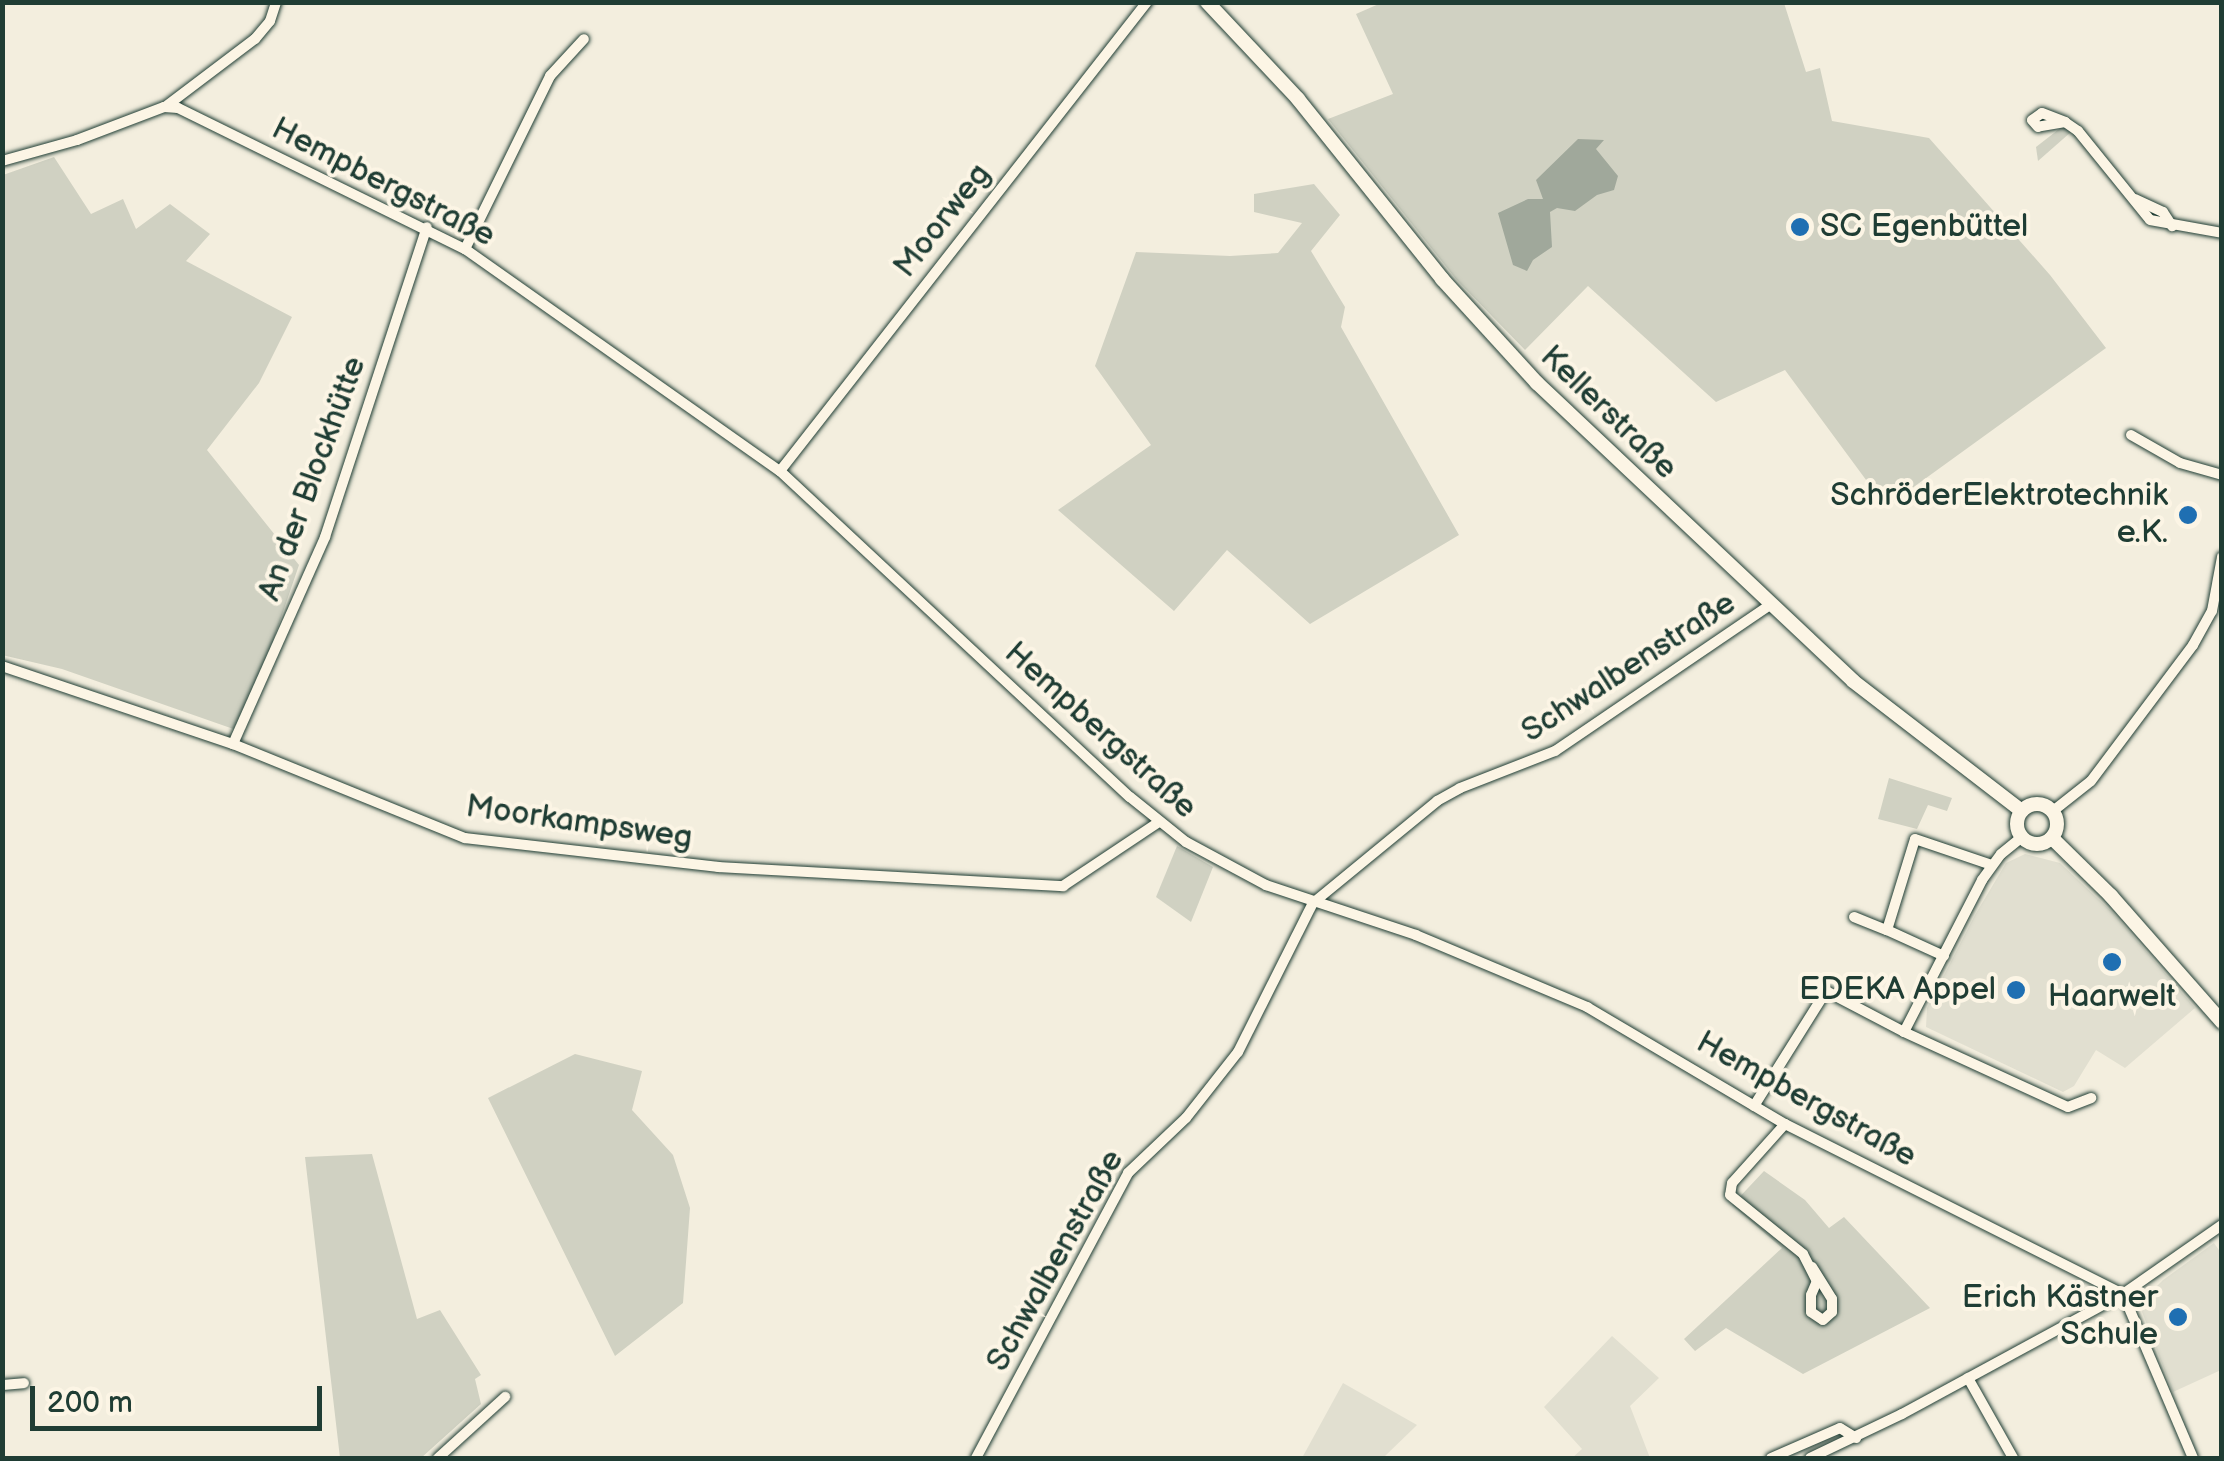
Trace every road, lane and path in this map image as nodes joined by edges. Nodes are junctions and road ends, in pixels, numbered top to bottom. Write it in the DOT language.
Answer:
graph roads {
  1 [pos="276,2"];
  2 [pos="1147,2"];
  3 [pos="1206,2"];
  4 [pos="584,39"];
  5 [pos="164,107"];
  6 [pos="2065,122"];
  7 [pos="2,161"];
  8 [pos="427,228"];
  9 [pos="2222,233"];
  10 [pos="465,249"];
  11 [pos="2131,434"];
  12 [pos="780,470"];
  13 [pos="2222,475"];
  14 [pos="2222,556"];
  15 [pos="1770,605"];
  16 [pos="2,666"];
  17 [pos="233,744"];
  18 [pos="2022,811"];
  19 [pos="2053,811"];
  20 [pos="1159,822"];
  21 [pos="2022,837"];
  22 [pos="2052,838"];
  23 [pos="1992,865"];
  24 [pos="1313,903"];
  25 [pos="1854,916"];
  26 [pos="1888,930"];
  27 [pos="1944,956"];
  28 [pos="2222,1022"];
  29 [pos="1904,1032"];
  30 [pos="2091,1098"];
  31 [pos="1754,1106"];
  32 [pos="1785,1124"];
  33 [pos="2222,1225"];
  34 [pos="1812,1267"];
  35 [pos="2123,1294"];
  36 [pos="1968,1378"];
  37 [pos="24,1384"];
  38 [pos="2,1385"];
  39 [pos="505,1397"];
  40 [pos="1856,1438"];
  41 [pos="438,1458"];
  42 [pos="976,1458"];
  43 [pos="1771,1458"];
  44 [pos="1810,1458"];
  45 [pos="2013,1458"];
  46 [pos="2193,1458"];
  1 -- 5 [label="street"];
  2 -- 12 [label="street, Moorweg"];
  3 -- 15 [label="main road, Kellerstraße"];
  4 -- 10 [label="street"];
  5 -- 7 [label="street"];
  5 -- 8 [label="street, Hempbergstraße"];
  6 -- 9 [label="street"];
  8 -- 10 [label="street, Hempbergstraße"];
  8 -- 17 [label="street, An der Blockhütte"];
  10 -- 12 [label="street, Hempbergstraße"];
  11 -- 13 [label="street"];
  12 -- 20 [label="street, Hempbergstraße"];
  14 -- 19 [label="street"];
  15 -- 18 [label="main road, Kellerstraße"];
  15 -- 24 [label="street, Schwalbenstraße"];
  16 -- 17 [label="street, Moorkampsweg"];
  17 -- 20 [label="street, Moorkampsweg"];
  18 -- 19 [label="main road"];
  18 -- 21 [label="main road"];
  19 -- 22 [label="main road"];
  20 -- 24 [label="street, Hempbergstraße"];
  21 -- 22 [label="main road"];
  21 -- 23 [label="street"];
  22 -- 28 [label="main road"];
  23 -- 26 [label="street"];
  23 -- 27 [label="street"];
  24 -- 31 [label="street, Hempbergstraße"];
  24 -- 42 [label="street, Schwalbenstraße"];
  25 -- 26 [label="street"];
  26 -- 27 [label="street"];
  27 -- 29 [label="street"];
  29 -- 30 [label="street"];
  29 -- 31 [label="street"];
  31 -- 32 [label="street, Hempbergstraße"];
  32 -- 34 [label="street"];
  32 -- 35 [label="street, Hempbergstraße"];
  33 -- 35 [label="street"];
  35 -- 36 [label="street"];
  35 -- 46 [label="street"];
  36 -- 40 [label="street"];
  36 -- 45 [label="street"];
  37 -- 38 [label="street"];
  39 -- 41 [label="street"];
  40 -- 43 [label="street"];
  40 -- 44 [label="street"];
}
